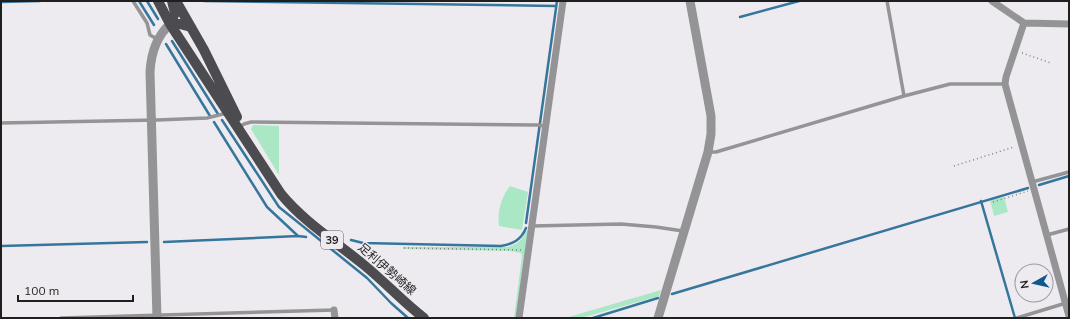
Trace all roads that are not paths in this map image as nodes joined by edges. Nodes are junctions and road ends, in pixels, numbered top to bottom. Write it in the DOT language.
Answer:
graph roads {
  1 [pos="133,1"];
  2 [pos="158,1"];
  3 [pos="172,1"];
  4 [pos="176,1"];
  5 [pos="563,1"];
  6 [pos="690,1"];
  7 [pos="887,1"];
  8 [pos="992,1"];
  9 [pos="1024,23"];
  10 [pos="170,24"];
  11 [pos="1069,24"];
  12 [pos="191,28"];
  13 [pos="157,40"];
  14 [pos="1005,84"];
  15 [pos="904,96"];
  16 [pos="228,112"];
  17 [pos="152,120"];
  18 [pos="1,123"];
  19 [pos="241,126"];
  20 [pos="546,126"];
  21 [pos="253,151"];
  22 [pos="708,152"];
  23 [pos="1069,172"];
  24 [pos="1032,182"];
  25 [pos="532,226"];
  26 [pos="1069,229"];
  27 [pos="684,231"];
  28 [pos="1047,235"];
  29 [pos="1066,304"];
  30 [pos="334,314"];
  31 [pos="1069,316"];
  32 [pos="157,317"];
  33 [pos="61,318"];
  34 [pos="424,318"];
  35 [pos="519,318"];
  36 [pos="658,318"];
  37 [pos="1017,318"];
  1 -- 13 [label="lane"];
  2 -- 10 [label="main road, 足利伊勢崎線 / 39"];
  3 -- 10 [label="main road"];
  4 -- 12 [label="main road, 足利伊勢崎線 / 39"];
  5 -- 20 [label="street"];
  6 -- 22 [label="street"];
  7 -- 15 [label="lane"];
  8 -- 9 [label="street"];
  9 -- 11 [label="street"];
  9 -- 14 [label="street"];
  10 -- 12 [label="main road"];
  10 -- 13 [label="street"];
  10 -- 16 [label="main road, 足利伊勢崎線 / 39"];
  12 -- 19 [label="main road, 足利伊勢崎線 / 39"];
  13 -- 17 [label="street"];
  14 -- 15 [label="lane"];
  14 -- 24 [label="street"];
  15 -- 22 [label="lane"];
  16 -- 17 [label="lane"];
  16 -- 21 [label="main road, 足利伊勢崎線 / 39"];
  17 -- 18 [label="lane"];
  17 -- 32 [label="street"];
  19 -- 20 [label="lane"];
  19 -- 21 [label="main road, 足利伊勢崎線 / 39"];
  20 -- 25 [label="street"];
  21 -- 34 [label="main road, 足利伊勢崎線 / 39"];
  22 -- 27 [label="street"];
  23 -- 24 [label="lane"];
  24 -- 28 [label="street"];
  25 -- 27 [label="lane"];
  25 -- 35 [label="street"];
  26 -- 28 [label="lane"];
  27 -- 36 [label="street"];
  28 -- 29 [label="street"];
  29 -- 31 [label="street"];
  29 -- 37 [label="lane"];
  30 -- 32 [label="lane"];
  32 -- 33 [label="lane"];
}
